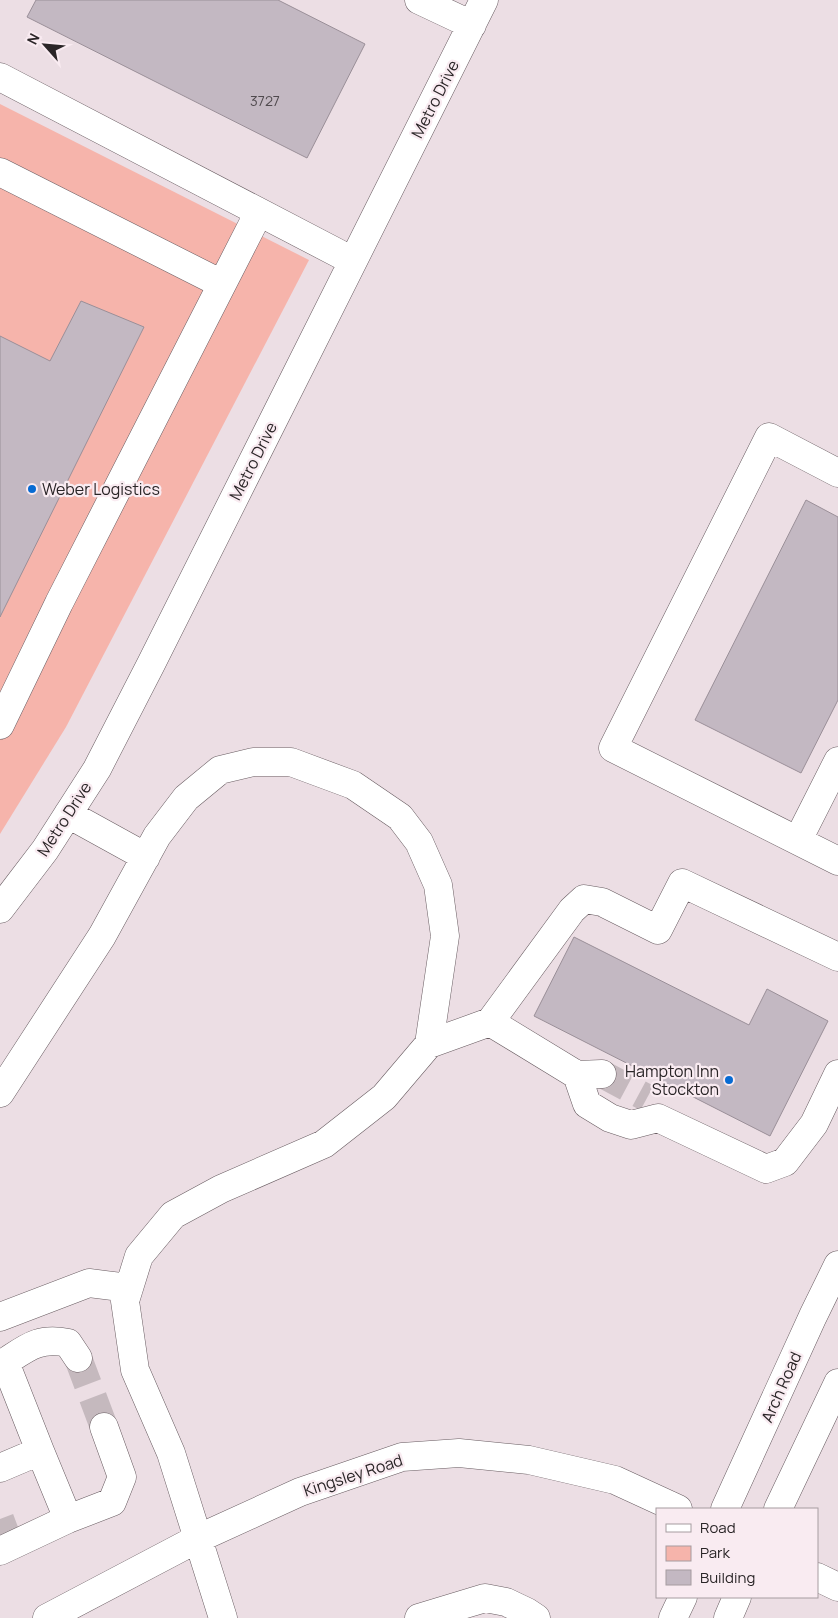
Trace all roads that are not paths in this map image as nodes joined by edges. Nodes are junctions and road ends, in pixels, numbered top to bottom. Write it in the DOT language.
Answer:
graph roads {
  1 [pos="419,0"];
  2 [pos="484,0"];
  3 [pos="472,25"];
  4 [pos="0,77"];
  5 [pos="0,172"];
  6 [pos="259,212"];
  7 [pos="353,261"];
  8 [pos="222,284"];
  9 [pos="838,472"];
  10 [pos="0,725"];
  11 [pos="835,775"];
  12 [pos="68,814"];
  13 [pos="798,840"];
  14 [pos="146,857"];
  15 [pos="838,861"];
  16 [pos="0,909"];
  17 [pos="838,957"];
  18 [pos="490,1022"];
  19 [pos="429,1044"];
  20 [pos="838,1074"];
  21 [pos="0,1093"];
  22 [pos="838,1265"];
  23 [pos="129,1288"];
  24 [pos="0,1317"];
  25 [pos="3,1353"];
  26 [pos="78,1358"];
  27 [pos="838,1383"];
  28 [pos="104,1427"];
  29 [pos="40,1451"];
  30 [pos="0,1468"];
  31 [pos="676,1508"];
  32 [pos="725,1508"];
  33 [pos="778,1508"];
  34 [pos="68,1519"];
  35 [pos="197,1539"];
  36 [pos="5,1544"];
  37 [pos="818,1577"];
  38 [pos="838,1587"];
  39 [pos="683,1598"];
  40 [pos="737,1598"];
  41 [pos="47,1618"];
  42 [pos="223,1618"];
  43 [pos="419,1618"];
  44 [pos="536,1618"];
  45 [pos="673,1618"];
  46 [pos="728,1618"];
  1 -- 3 [label="street"];
  2 -- 3 [label="street, Metro Drive"];
  3 -- 7 [label="street, Metro Drive"];
  4 -- 6 [label="street"];
  5 -- 8 [label="street"];
  6 -- 7 [label="street"];
  6 -- 8 [label="street"];
  7 -- 12 [label="street, Metro Drive"];
  8 -- 10 [label="street"];
  9 -- 13 [label="street"];
  11 -- 13 [label="street"];
  12 -- 14 [label="street"];
  12 -- 16 [label="street, Metro Drive"];
  13 -- 15 [label="street"];
  14 -- 19 [label="street"];
  14 -- 21 [label="street"];
  17 -- 18 [label="street"];
  18 -- 19 [label="street"];
  18 -- 20 [label="street"];
  19 -- 23 [label="street"];
  22 -- 32 [label="street, Arch Road"];
  23 -- 24 [label="street"];
  23 -- 35 [label="street"];
  25 -- 26 [label="street"];
  25 -- 29 [label="street"];
  27 -- 33 [label="street"];
  28 -- 34 [label="street"];
  29 -- 30 [label="street"];
  29 -- 34 [label="street"];
  31 -- 35 [label="street, Kingsley Road"];
  34 -- 36 [label="street"];
  35 -- 41 [label="street, Kingsley Road"];
  35 -- 42 [label="street"];
  37 -- 38 [label="street"];
  39 -- 45 [label="street"];
  40 -- 46 [label="street"];
  43 -- 44 [label="street"];
}
